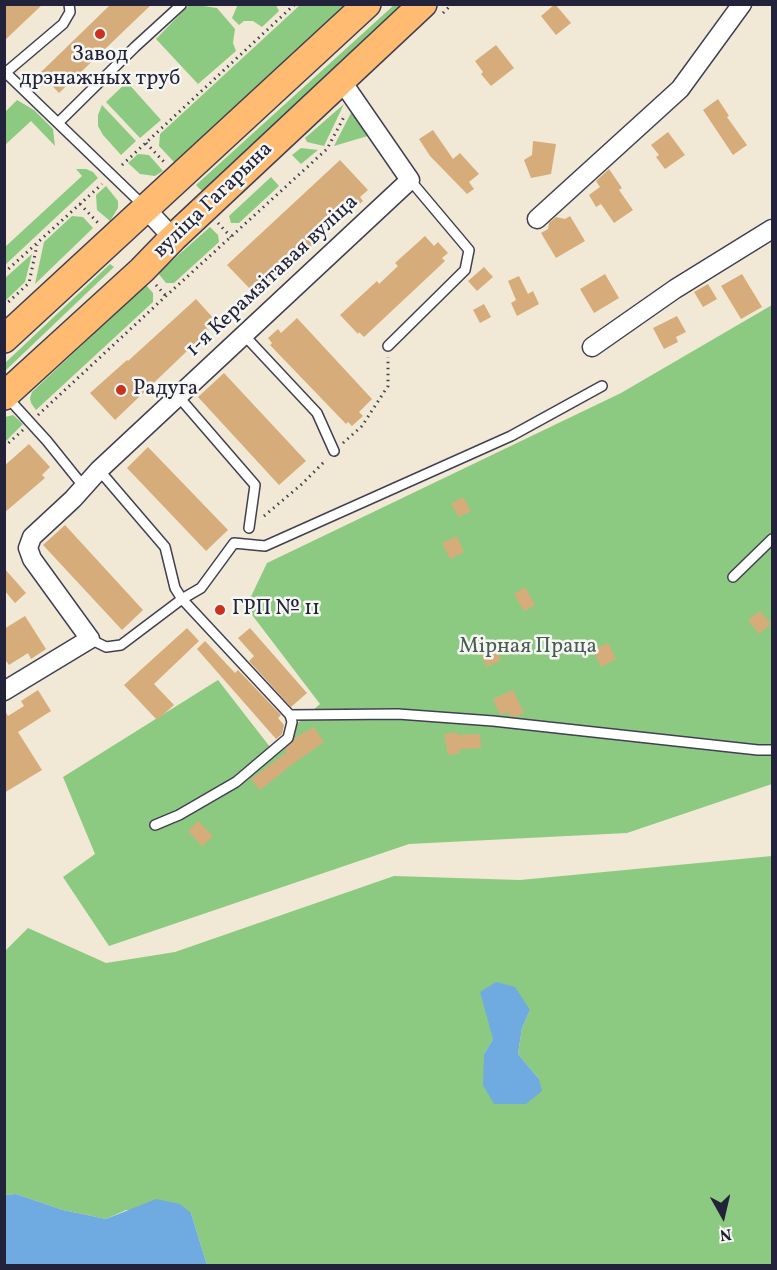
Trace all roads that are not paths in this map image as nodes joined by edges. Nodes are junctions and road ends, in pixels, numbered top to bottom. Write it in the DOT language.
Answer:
graph roads {
  1 [pos="69,4"];
  2 [pos="368,4"];
  3 [pos="742,4"];
  4 [pos="181,5"];
  5 [pos="429,12"];
  6 [pos="5,73"];
  7 [pos="347,89"];
  8 [pos="58,123"];
  9 [pos="410,180"];
  10 [pos="146,208"];
  11 [pos="537,219"];
  12 [pos="772,229"];
  13 [pos="173,238"];
  14 [pos="244,334"];
  15 [pos="4,339"];
  16 [pos="388,346"];
  17 [pos="592,347"];
  18 [pos="602,386"];
  19 [pos="5,395"];
  20 [pos="178,396"];
  21 [pos="334,451"];
  22 [pos="99,470"];
  23 [pos="84,487"];
  24 [pos="249,528"];
  25 [pos="772,539"];
  26 [pos="733,577"];
  27 [pos="183,599"];
  28 [pos="90,639"];
  29 [pos="4,691"];
  30 [pos="290,715"];
  31 [pos="772,750"];
  32 [pos="155,825"];
  1 -- 6 [label="lane"];
  2 -- 10 [label="main road, вуліца Гагарына"];
  3 -- 11 [label="street"];
  4 -- 8 [label="lane"];
  5 -- 7 [label="main road, вуліца Гагарына"];
  6 -- 8 [label="lane"];
  7 -- 9 [label="street"];
  7 -- 13 [label="main road, вуліца Гагарына"];
  8 -- 10 [label="lane"];
  9 -- 14 [label="street, 1-я Керамзітавая вуліца"];
  9 -- 16 [label="lane"];
  10 -- 13 [label="street"];
  10 -- 15 [label="main road, вуліца Гагарына"];
  12 -- 17 [label="street"];
  13 -- 19 [label="main road, вуліца Гагарына"];
  14 -- 20 [label="street, 1-я Керамзітавая вуліца"];
  14 -- 21 [label="lane"];
  18 -- 27 [label="lane"];
  19 -- 23 [label="lane"];
  20 -- 22 [label="street, 1-я Керамзітавая вуліца"];
  20 -- 24 [label="lane"];
  22 -- 23 [label="street, 1-я Керамзітавая вуліца"];
  22 -- 27 [label="lane"];
  23 -- 28 [label="street, 1-я Керамзітавая вуліца"];
  25 -- 26 [label="lane"];
  27 -- 28 [label="lane"];
  27 -- 30 [label="lane"];
  28 -- 29 [label="street"];
  30 -- 31 [label="lane"];
  30 -- 32 [label="lane"];
}
